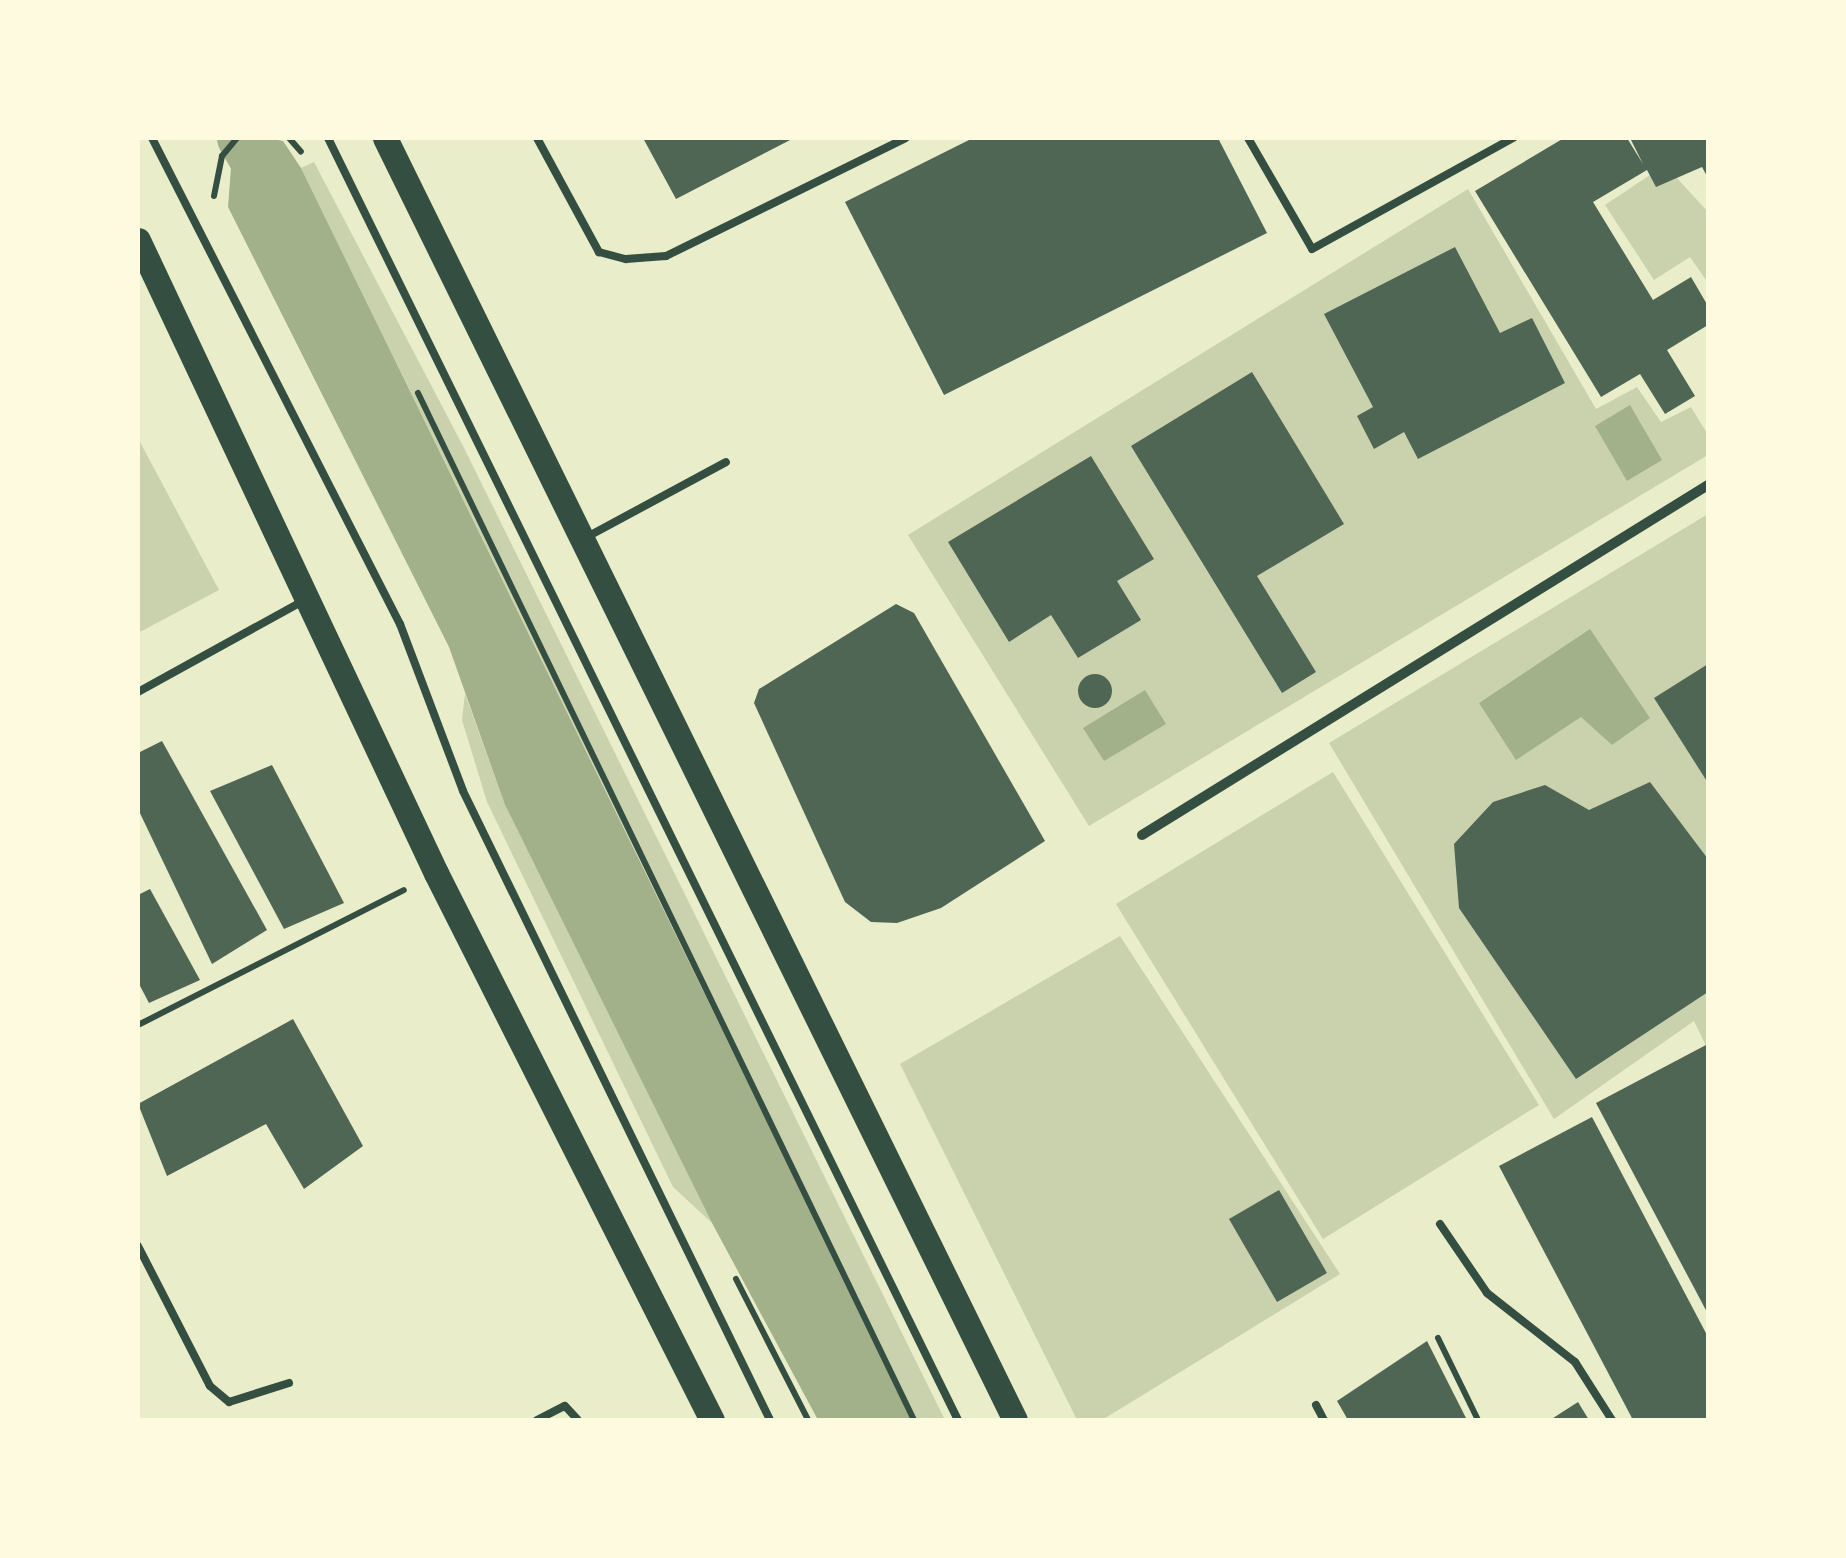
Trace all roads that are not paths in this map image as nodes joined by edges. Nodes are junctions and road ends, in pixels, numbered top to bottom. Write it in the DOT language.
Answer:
graph roads {
  1 [pos="152,138"];
  2 [pos="328,138"];
  3 [pos="385,138"];
  4 [pos="536,138"];
  5 [pos="906,138"];
  6 [pos="1248,138"];
  7 [pos="1512,138"];
  8 [pos="138,240"];
  9 [pos="726,462"];
  10 [pos="1708,485"];
  11 [pos="585,538"];
  12 [pos="307,598"];
  13 [pos="138,692"];
  14 [pos="1142,835"];
  15 [pos="1440,1224"];
  16 [pos="138,1246"];
  17 [pos="289,1384"];
  18 [pos="1316,1405"];
  19 [pos="537,1420"];
  20 [pos="578,1420"];
  21 [pos="712,1420"];
  22 [pos="770,1420"];
  23 [pos="958,1420"];
  24 [pos="1015,1420"];
  25 [pos="1324,1420"];
  26 [pos="1612,1420"];
  1 -- 22 [label="lane"];
  2 -- 23 [label="lane"];
  3 -- 11 [label="main road"];
  4 -- 5 [label="lane"];
  6 -- 7 [label="lane"];
  8 -- 12 [label="main road"];
  9 -- 11 [label="lane"];
  10 -- 14 [label="street"];
  11 -- 24 [label="main road"];
  12 -- 13 [label="lane"];
  12 -- 21 [label="main road"];
  15 -- 26 [label="lane"];
  16 -- 17 [label="lane"];
  18 -- 25 [label="lane"];
  19 -- 20 [label="lane"];
}
